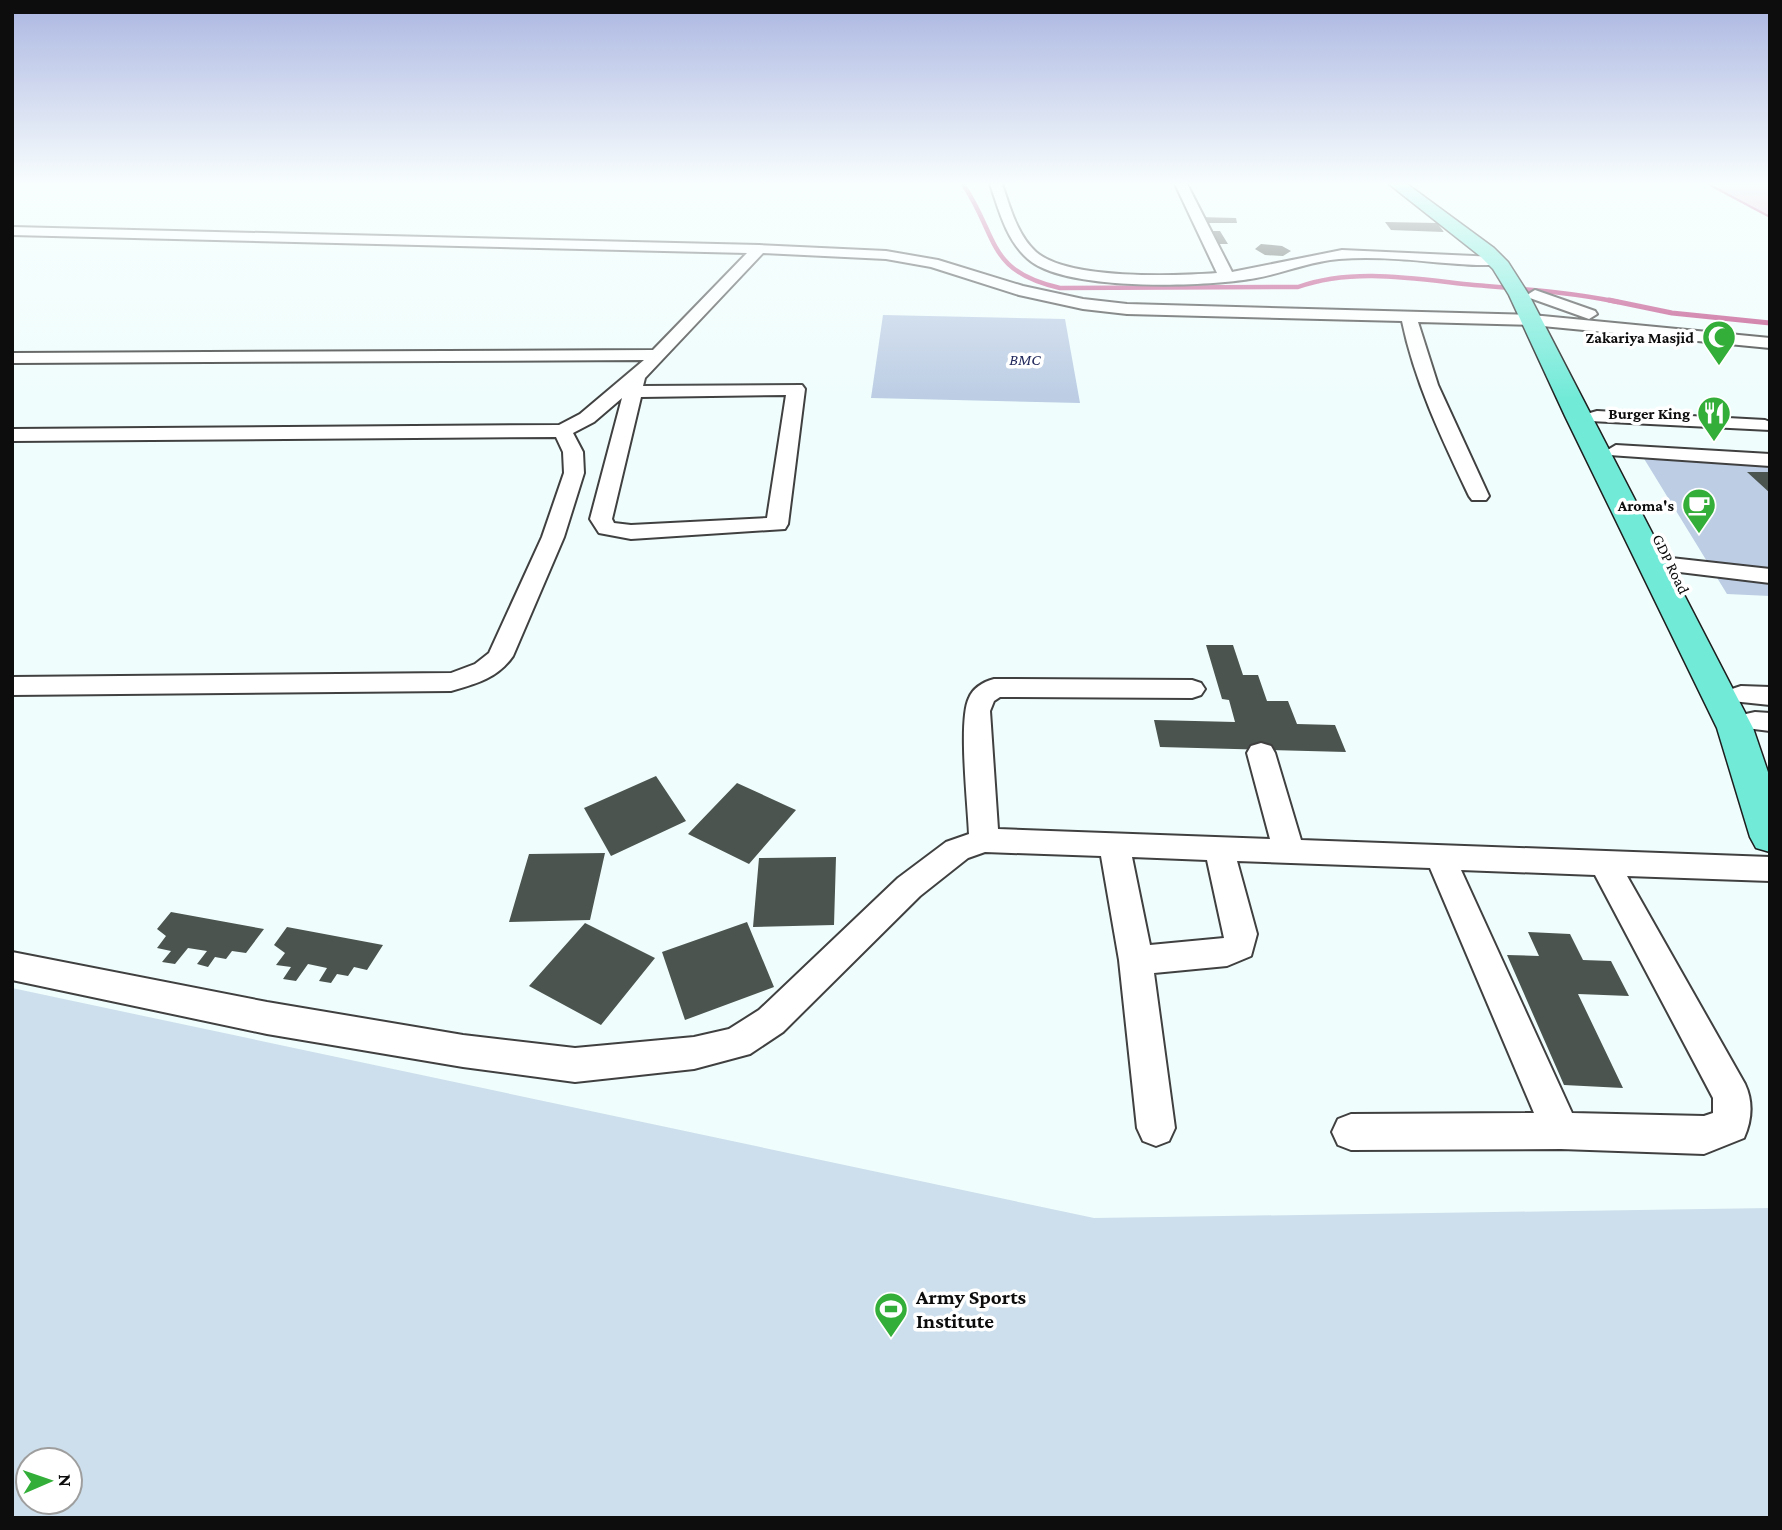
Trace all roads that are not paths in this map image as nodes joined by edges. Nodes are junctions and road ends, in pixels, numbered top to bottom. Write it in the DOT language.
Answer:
graph roads {
  1 [pos="753,255"];
  2 [pos="888,255"];
  3 [pos="1033,255"];
  4 [pos="1216,255"];
  5 [pos="1334,255"];
  6 [pos="1361,255"];
  7 [pos="1493,255"];
  8 [pos="1498,255"];
  9 [pos="1505,265"];
  10 [pos="1227,278"];
  11 [pos="1537,312"];
  12 [pos="1409,315"];
  13 [pos="1770,332"];
  14 [pos="1734,334"];
  15 [pos="1770,343"];
  16 [pos="657,355"];
  17 [pos="12,358"];
  18 [pos="635,384"];
  19 [pos="1597,417"];
  20 [pos="1765,426"];
  21 [pos="563,431"];
  22 [pos="12,435"];
  23 [pos="1616,451"];
  24 [pos="1770,460"];
  25 [pos="1479,496"];
  26 [pos="1671,565"];
  27 [pos="1770,576"];
  28 [pos="1192,689"];
  29 [pos="16,690"];
  30 [pos="1741,695"];
  31 [pos="1770,696"];
  32 [pos="1762,722"];
  33 [pos="1261,753"];
  34 [pos="1770,759"];
  35 [pos="1770,837"];
  36 [pos="984,840"];
  37 [pos="1114,843"];
  38 [pos="1219,849"];
  39 [pos="1289,852"];
  40 [pos="1440,857"];
  41 [pos="1604,863"];
  42 [pos="1770,869"];
  43 [pos="1136,960"];
  44 [pos="12,966"];
  45 [pos="1156,1128"];
  46 [pos="1562,1130"];
  47 [pos="1351,1132"];
  1 -- 16 [label="street"];
  2 -- 12 [label="street"];
  3 -- 10 [label="street"];
  4 -- 10 [label="street"];
  5 -- 10 [label="street"];
  6 -- 9 [label="street"];
  7 -- 9 [label="main road"];
  8 -- 9 [label="main road"];
  9 -- 11 [label="main road"];
  11 -- 12 [label="street"];
  11 -- 14 [label="street"];
  11 -- 14 [label="street"];
  11 -- 19 [label="main road, GDP Road"];
  11 -- 35 [label="main road"];
  12 -- 25 [label="street"];
  13 -- 14 [label="street"];
  14 -- 15 [label="street"];
  16 -- 17 [label="street"];
  16 -- 18 [label="street"];
  18 -- 18 [label="street"];
  18 -- 21 [label="street"];
  19 -- 20 [label="street"];
  19 -- 23 [label="main road, GDP Road"];
  21 -- 22 [label="street"];
  21 -- 29 [label="street"];
  23 -- 24 [label="street"];
  23 -- 26 [label="main road, GDP Road"];
  26 -- 27 [label="street"];
  26 -- 30 [label="main road, GDP Road"];
  28 -- 36 [label="street"];
  30 -- 31 [label="street"];
  30 -- 32 [label="main road, GDP Road"];
  32 -- 34 [label="main road, GDP Road"];
  33 -- 39 [label="street"];
  36 -- 37 [label="street"];
  36 -- 44 [label="street"];
  37 -- 38 [label="street"];
  37 -- 43 [label="street"];
  38 -- 39 [label="street"];
  38 -- 43 [label="street"];
  39 -- 40 [label="street"];
  40 -- 41 [label="street"];
  40 -- 46 [label="street"];
  41 -- 42 [label="street"];
  41 -- 46 [label="street"];
  43 -- 45 [label="street"];
  46 -- 47 [label="street"];
}
